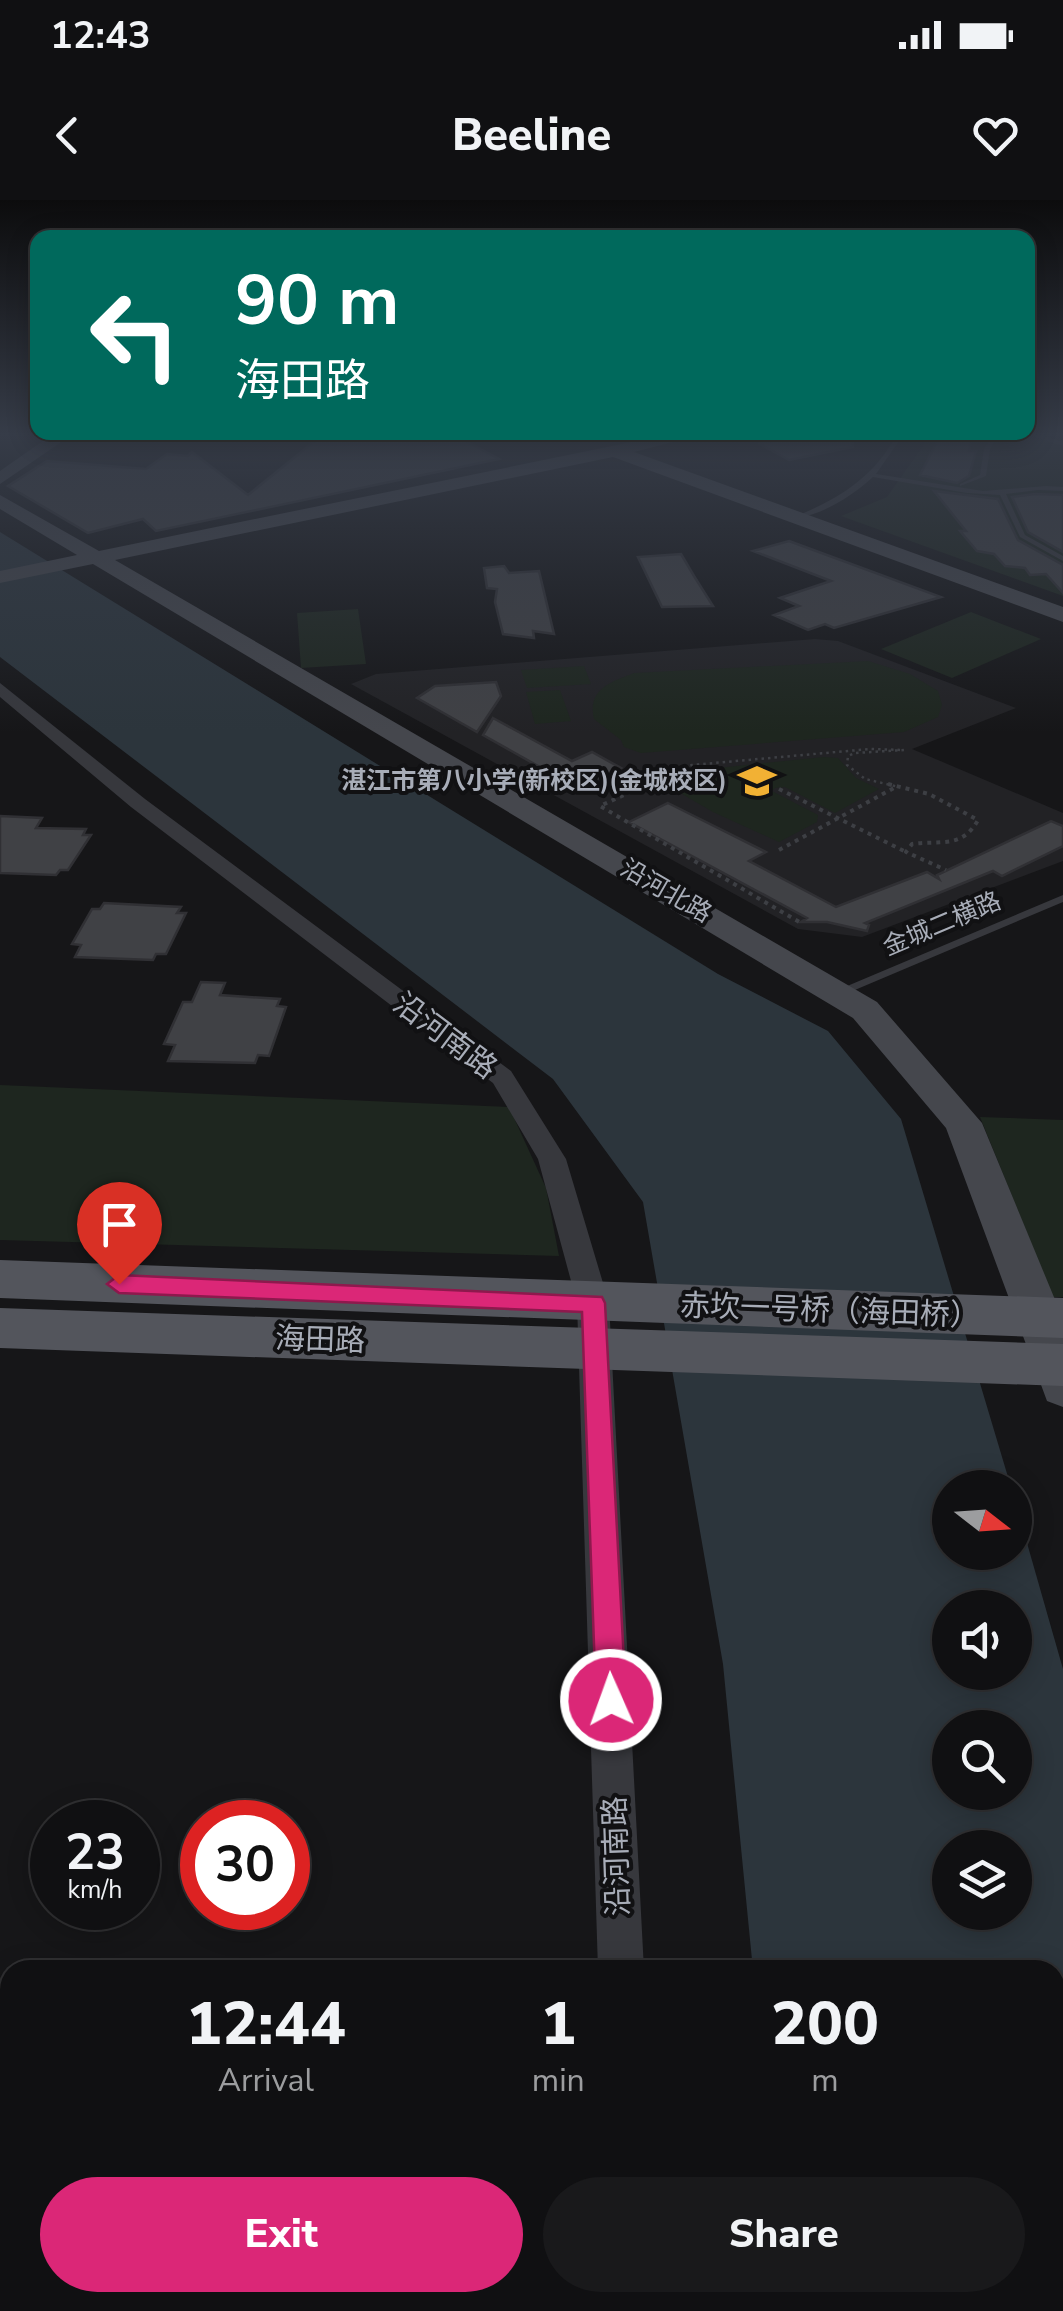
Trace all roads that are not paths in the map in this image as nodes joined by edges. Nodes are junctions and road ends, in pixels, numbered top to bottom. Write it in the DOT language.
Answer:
graph roads {
  1 [pos="54,535"];
  2 [pos="209,535"];
  3 [pos="846,535"];
  4 [pos="1021,535"];
  5 [pos="92,558"];
  6 [pos="1063,559"];
  7 [pos="0,577"];
  8 [pos="1063,615"];
  9 [pos="0,688"];
  10 [pos="1063,898"];
  11 [pos="839,992"];
  12 [pos="0,1279"];
  13 [pos="0,1328"];
  14 [pos="613,1328"];
  15 [pos="1057,1350"];
  16 [pos="621,1960"];
  1 -- 5 [label="street, 沿河北路"];
  2 -- 5 [label="street"];
  3 -- 8 [label="street"];
  4 -- 6 [label="lane"];
  5 -- 7 [label="street"];
  5 -- 11 [label="street, 沿河北路"];
  9 -- 14 [label="street, 沿河南路"];
  10 -- 11 [label="lane, 金城二横路"];
  11 -- 15 [label="street, 沿河北路"];
  12 -- 14 [label="main road, 海田路"];
  13 -- 14 [label="main road, 海田路"];
  14 -- 15 [label="main road, 赤坎一号桥（海田桥）"];
  14 -- 16 [label="street, 沿河南路"];
}
